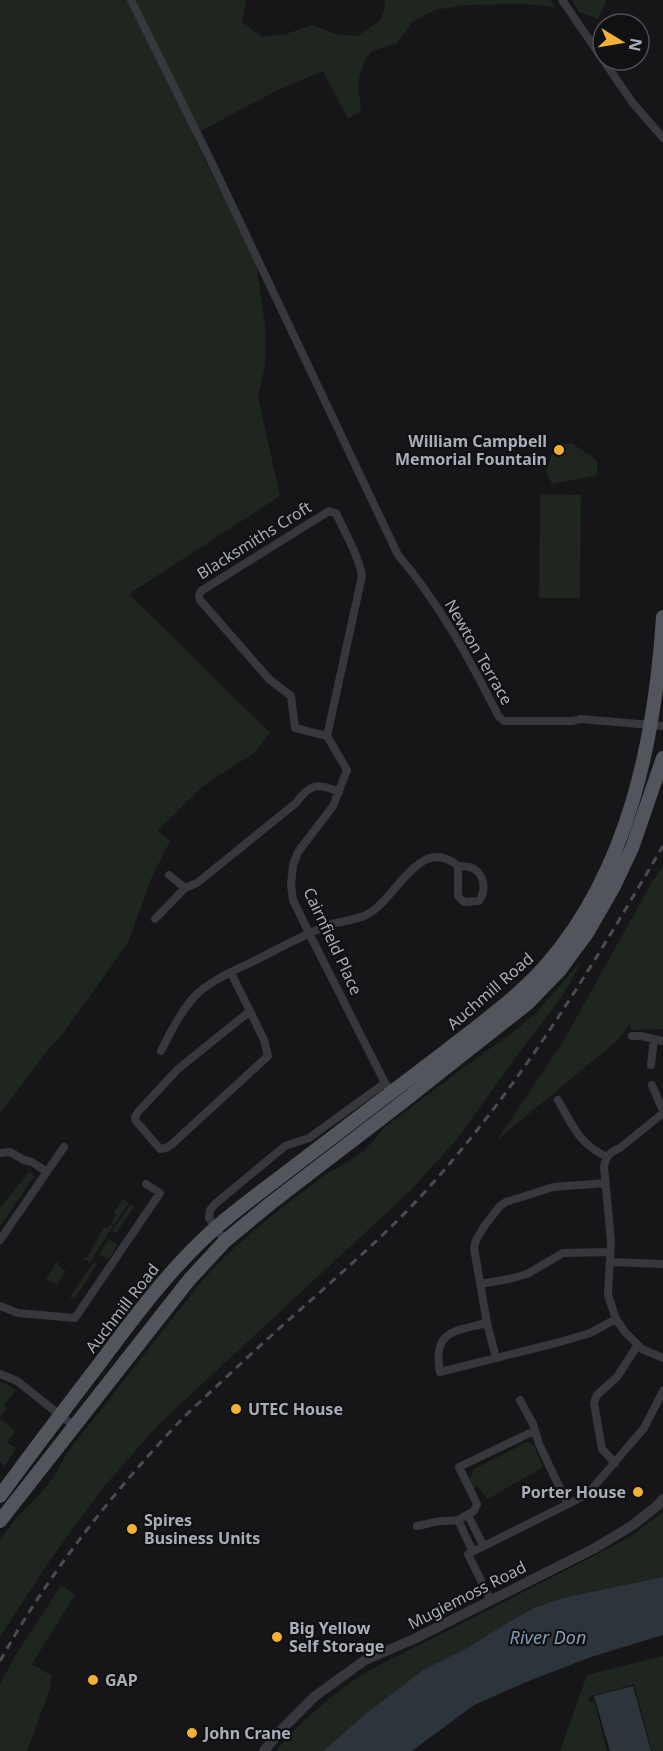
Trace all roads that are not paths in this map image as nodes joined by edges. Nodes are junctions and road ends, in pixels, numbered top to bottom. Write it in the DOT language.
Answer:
graph roads {
  1 [pos="131,0"];
  2 [pos="562,0"];
  3 [pos="663,138"];
  4 [pos="663,616"];
  5 [pos="656,725"];
  6 [pos="327,736"];
  7 [pos="663,758"];
  8 [pos="339,792"];
  9 [pos="458,866"];
  10 [pos="169,875"];
  11 [pos="185,888"];
  12 [pos="155,919"];
  13 [pos="309,933"];
  14 [pos="231,973"];
  15 [pos="250,1011"];
  16 [pos="632,1036"];
  17 [pos="659,1040"];
  18 [pos="160,1052"];
  19 [pos="651,1065"];
  20 [pos="652,1085"];
  21 [pos="392,1093"];
  22 [pos="558,1100"];
  23 [pos="663,1112"];
  24 [pos="64,1147"];
  25 [pos="0,1153"];
  26 [pos="607,1157"];
  27 [pos="47,1172"];
  28 [pos="146,1184"];
  29 [pos="606,1184"];
  30 [pos="216,1227"];
  31 [pos="0,1240"];
  32 [pos="225,1241"];
  33 [pos="610,1252"];
  34 [pos="610,1262"];
  35 [pos="663,1264"];
  36 [pos="480,1284"];
  37 [pos="0,1306"];
  38 [pos="616,1319"];
  39 [pos="487,1323"];
  40 [pos="637,1346"];
  41 [pos="496,1358"];
  42 [pos="663,1358"];
  43 [pos="0,1374"];
  44 [pos="663,1391"];
  45 [pos="520,1400"];
  46 [pos="61,1415"];
  47 [pos="74,1426"];
  48 [pos="534,1431"];
  49 [pos="615,1463"];
  50 [pos="0,1496"];
  51 [pos="663,1498"];
  52 [pos="567,1503"];
  53 [pos="468,1515"];
  54 [pos="458,1520"];
  55 [pos="0,1521"];
  56 [pos="417,1526"];
  57 [pos="483,1545"];
  58 [pos="472,1550"];
  59 [pos="491,1601"];
  60 [pos="264,1751"];
  1 -- 5 [label="street, Newton Terrace"];
  2 -- 3 [label="street"];
  4 -- 5 [label="main road, Auchmill Road"];
  5 -- 21 [label="main road, Auchmill Road"];
  6 -- 6 [label="street, Blacksmiths Croft"];
  6 -- 8 [label="street, Cairnfield Place"];
  7 -- 21 [label="main road, Auchmill Road"];
  8 -- 11 [label="street"];
  8 -- 13 [label="street, Cairnfield Place"];
  9 -- 9 [label="street"];
  9 -- 13 [label="street"];
  10 -- 11 [label="street"];
  11 -- 12 [label="street"];
  13 -- 14 [label="street"];
  13 -- 21 [label="street, Cairnfield Place"];
  14 -- 15 [label="street"];
  14 -- 18 [label="street"];
  15 -- 15 [label="street"];
  16 -- 17 [label="street"];
  17 -- 19 [label="street"];
  20 -- 23 [label="street"];
  21 -- 30 [label="main road, Auchmill Road"];
  21 -- 30 [label="street, Auchmill Road"];
  21 -- 32 [label="main road, Auchmill Road"];
  22 -- 26 [label="street"];
  23 -- 26 [label="street"];
  24 -- 27 [label="street"];
  25 -- 27 [label="street"];
  26 -- 29 [label="street"];
  27 -- 31 [label="street"];
  28 -- 37 [label="street, Auchmill Road"];
  29 -- 33 [label="street"];
  29 -- 36 [label="street"];
  30 -- 32 [label="street"];
  30 -- 46 [label="main road, Auchmill Road"];
  32 -- 47 [label="main road, Auchmill Road"];
  33 -- 34 [label="street"];
  33 -- 36 [label="street"];
  34 -- 35 [label="street"];
  34 -- 38 [label="street"];
  36 -- 39 [label="street"];
  38 -- 40 [label="street"];
  38 -- 41 [label="street"];
  39 -- 41 [label="street"];
  39 -- 41 [label="street"];
  40 -- 42 [label="street"];
  40 -- 49 [label="street"];
  43 -- 46 [label="street"];
  44 -- 49 [label="street"];
  45 -- 48 [label="street"];
  46 -- 47 [label="street"];
  46 -- 50 [label="main road, Auchmill Road"];
  47 -- 55 [label="main road, Auchmill Road"];
  48 -- 52 [label="street"];
  48 -- 53 [label="street"];
  49 -- 52 [label="street"];
  51 -- 59 [label="street, Mugiemoss Road"];
  52 -- 57 [label="street"];
  53 -- 54 [label="street"];
  53 -- 57 [label="street"];
  54 -- 56 [label="street"];
  54 -- 58 [label="street"];
  57 -- 58 [label="street"];
  58 -- 59 [label="street"];
  59 -- 60 [label="street, Mugiemoss Road"];
}
